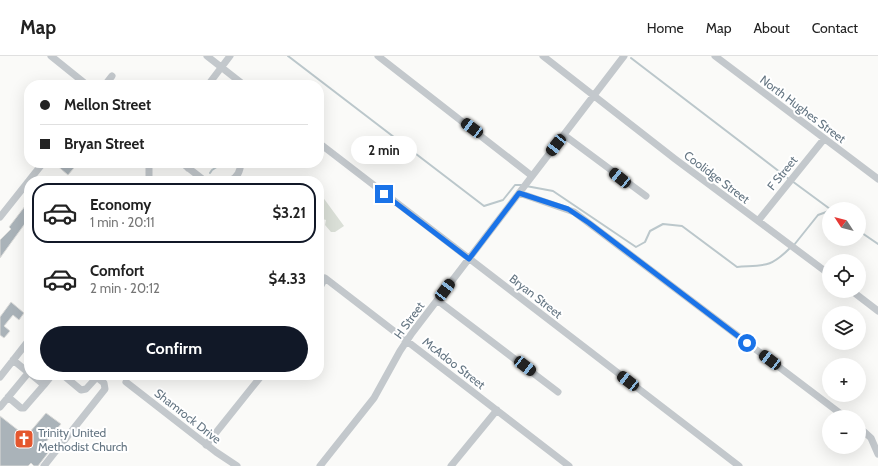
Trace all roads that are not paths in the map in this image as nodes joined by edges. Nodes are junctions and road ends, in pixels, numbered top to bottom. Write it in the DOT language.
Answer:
graph roads {
  1 [pos="51,56"];
  2 [pos="207,56"];
  3 [pos="230,56"];
  4 [pos="378,56"];
  5 [pos="543,56"];
  6 [pos="624,56"];
  7 [pos="715,56"];
  8 [pos="222,67"];
  9 [pos="112,76"];
  10 [pos="82,80"];
  11 [pos="109,80"];
  12 [pos="212,80"];
  13 [pos="238,80"];
  14 [pos="594,95"];
  15 [pos="564,135"];
  16 [pos="824,139"];
  17 [pos="324,146"];
  18 [pos="39,168"];
  19 [pos="189,168"];
  20 [pos="33,176"];
  21 [pos="199,176"];
  22 [pos="531,177"];
  23 [pos="878,180"];
  24 [pos="24,187"];
  25 [pos="521,191"];
  26 [pos="646,196"];
  27 [pos="0,217"];
  28 [pos="758,221"];
  29 [pos="469,259"];
  30 [pos="822,269"];
  31 [pos="324,280"];
  32 [pos="861,298"];
  33 [pos="437,300"];
  34 [pos="878,311"];
  35 [pos="408,340"];
  36 [pos="24,348"];
  37 [pos="13,360"];
  38 [pos="24,369"];
  39 [pos="0,377"];
  40 [pos="24,379"];
  41 [pos="38,380"];
  42 [pos="48,380"];
  43 [pos="69,380"];
  44 [pos="92,380"];
  45 [pos="100,380"];
  46 [pos="258,380"];
  47 [pos="126,382"];
  48 [pos="44,385"];
  49 [pos="558,392"];
  50 [pos="8,397"];
  51 [pos="0,407"];
  52 [pos="497,410"];
  53 [pos="836,410"];
  54 [pos="866,433"];
  55 [pos="206,445"];
  56 [pos="878,454"];
  57 [pos="44,466"];
  58 [pos="237,466"];
  59 [pos="320,466"];
  60 [pos="451,466"];
  61 [pos="569,466"];
  62 [pos="739,466"];
  1 -- 10 [label="street"];
  2 -- 8 [label="street"];
  3 -- 8 [label="street"];
  4 -- 22 [label="street"];
  5 -- 14 [label="street, Coolidge Street"];
  6 -- 14 [label="street, H Street"];
  7 -- 16 [label="street, North Hughes Street"];
  8 -- 12 [label="street"];
  8 -- 13 [label="street"];
  9 -- 11 [label="street"];
  14 -- 15 [label="street, H Street"];
  14 -- 28 [label="street, Coolidge Street"];
  15 -- 22 [label="street, H Street"];
  15 -- 26 [label="street"];
  16 -- 23 [label="street, North Hughes Street"];
  16 -- 28 [label="street, F Street"];
  17 -- 29 [label="street, Bryan Street"];
  18 -- 20 [label="street"];
  19 -- 21 [label="street"];
  22 -- 25 [label="street, H Street"];
  24 -- 27 [label="street"];
  25 -- 29 [label="street, H Street"];
  25 -- 53 [label="street"];
  28 -- 30 [label="street, Coolidge Street"];
  29 -- 33 [label="street, H Street"];
  29 -- 62 [label="street, Bryan Street"];
  31 -- 35 [label="street, McAdoo Street"];
  32 -- 34 [label="street"];
  33 -- 35 [label="street, H Street"];
  33 -- 49 [label="street"];
  35 -- 52 [label="street, McAdoo Street"];
  35 -- 59 [label="street, H Street"];
  36 -- 37 [label="street"];
  37 -- 38 [label="street"];
  37 -- 39 [label="street"];
  40 -- 50 [label="street"];
  41 -- 48 [label="street"];
  42 -- 48 [label="street"];
  43 -- 44 [label="street"];
  45 -- 57 [label="street"];
  46 -- 55 [label="street"];
  47 -- 55 [label="street, Shamrock Drive"];
  48 -- 50 [label="street"];
  50 -- 51 [label="street"];
  52 -- 60 [label="street"];
  52 -- 61 [label="street, McAdoo Street"];
  54 -- 56 [label="street"];
  55 -- 58 [label="street, Shamrock Drive"];
}
